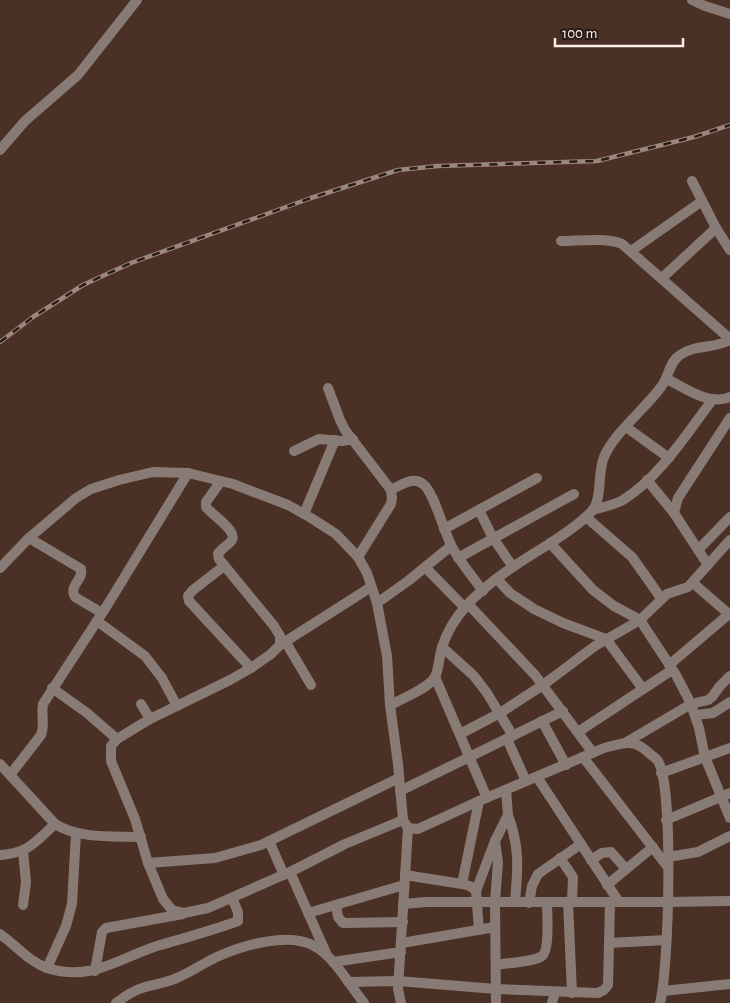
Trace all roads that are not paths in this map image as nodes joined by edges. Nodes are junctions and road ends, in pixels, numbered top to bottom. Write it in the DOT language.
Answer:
graph roads {
  1 [pos="137,0"];
  2 [pos="692,0"];
  3 [pos="730,14"];
  4 [pos="0,150"];
  5 [pos="692,181"];
  6 [pos="702,201"];
  7 [pos="730,229"];
  8 [pos="718,232"];
  9 [pos="562,242"];
  10 [pos="730,250"];
  11 [pos="631,251"];
  12 [pos="662,278"];
  13 [pos="730,339"];
  14 [pos="667,379"];
  15 [pos="328,388"];
  16 [pos="713,399"];
  17 [pos="728,401"];
  18 [pos="730,418"];
  19 [pos="626,427"];
  20 [pos="353,439"];
  21 [pos="334,440"];
  22 [pos="294,451"];
  23 [pos="668,458"];
  24 [pos="188,473"];
  25 [pos="537,478"];
  26 [pos="647,480"];
  27 [pos="221,481"];
  28 [pos="391,490"];
  29 [pos="574,494"];
  30 [pos="479,510"];
  31 [pos="674,513"];
  32 [pos="304,514"];
  33 [pos="590,514"];
  34 [pos="730,517"];
  35 [pos="444,529"];
  36 [pos="29,538"];
  37 [pos="494,538"];
  38 [pos="550,543"];
  39 [pos="729,543"];
  40 [pos="451,546"];
  41 [pos="698,550"];
  42 [pos="358,557"];
  43 [pos="458,558"];
  44 [pos="708,565"];
  45 [pos="224,566"];
  46 [pos="425,567"];
  47 [pos="513,567"];
  48 [pos="0,568"];
  49 [pos="497,579"];
  50 [pos="692,583"];
  51 [pos="371,587"];
  52 [pos="483,591"];
  53 [pos="662,598"];
  54 [pos="377,603"];
  55 [pos="466,606"];
  56 [pos="730,614"];
  57 [pos="100,617"];
  58 [pos="640,620"];
  59 [pos="606,639"];
  60 [pos="282,643"];
  61 [pos="442,647"];
  62 [pos="251,668"];
  63 [pos="670,668"];
  64 [pos="730,676"];
  65 [pos="435,677"];
  66 [pos="312,685"];
  67 [pos="543,686"];
  68 [pos="52,688"];
  69 [pos="643,689"];
  70 [pos="730,702"];
  71 [pos="141,704"];
  72 [pos="690,704"];
  73 [pos="390,705"];
  74 [pos="177,706"];
  75 [pos="563,711"];
  76 [pos="500,713"];
  77 [pos="695,715"];
  78 [pos="150,719"];
  79 [pos="542,722"];
  80 [pos="578,732"];
  81 [pos="460,734"];
  82 [pos="510,737"];
  83 [pos="117,739"];
  84 [pos="625,743"];
  85 [pos="730,748"];
  86 [pos="588,755"];
  87 [pos="470,757"];
  88 [pos="706,757"];
  89 [pos="0,764"];
  90 [pos="566,764"];
  91 [pos="661,773"];
  92 [pos="10,775"];
  93 [pos="537,777"];
  94 [pos="399,778"];
  95 [pos="526,781"];
  96 [pos="506,790"];
  97 [pos="400,791"];
  98 [pos="726,795"];
  99 [pos="483,799"];
  100 [pos="508,815"];
  101 [pos="730,818"];
  102 [pos="666,820"];
  103 [pos="55,824"];
  104 [pos="405,824"];
  105 [pos="76,833"];
  106 [pos="730,836"];
  107 [pos="141,837"];
  108 [pos="269,841"];
  109 [pos="495,841"];
  110 [pos="581,844"];
  111 [pos="653,847"];
  112 [pos="24,851"];
  113 [pos="0,855"];
  114 [pos="560,858"];
  115 [pos="591,860"];
  116 [pos="668,862"];
  117 [pos="148,863"];
  118 [pos="626,869"];
  119 [pos="287,873"];
  120 [pos="404,880"];
  121 [pos="462,884"];
  122 [pos="607,884"];
  123 [pos="476,891"];
  124 [pos="232,898"];
  125 [pos="730,901"];
  126 [pos="478,902"];
  127 [pos="495,902"];
  128 [pos="515,902"];
  129 [pos="548,902"];
  130 [pos="570,902"];
  131 [pos="614,902"];
  132 [pos="667,902"];
  133 [pos="529,903"];
  134 [pos="403,904"];
  135 [pos="23,905"];
  136 [pos="336,905"];
  137 [pos="308,913"];
  138 [pos="184,914"];
  139 [pos="403,922"];
  140 [pos="495,927"];
  141 [pos="480,930"];
  142 [pos="0,934"];
  143 [pos="666,940"];
  144 [pos="609,943"];
  145 [pos="401,947"];
  146 [pos="330,958"];
  147 [pos="496,965"];
  148 [pos="47,968"];
  149 [pos="95,971"];
  150 [pos="398,981"];
  151 [pos="348,982"];
  152 [pos="730,984"];
  153 [pos="496,990"];
  154 [pos="663,991"];
  155 [pos="555,992"];
  156 [pos="572,993"];
  157 [pos="116,1003"];
  158 [pos="364,1003"];
  159 [pos="401,1003"];
  160 [pos="496,1003"];
  161 [pos="552,1003"];
  162 [pos="660,1003"];
  1 -- 4 [label="street"];
  2 -- 3 [label="street"];
  5 -- 6 [label="street"];
  6 -- 8 [label="street"];
  6 -- 11 [label="street"];
  7 -- 8 [label="street"];
  8 -- 10 [label="street"];
  8 -- 12 [label="street"];
  9 -- 11 [label="street"];
  11 -- 12 [label="street"];
  12 -- 13 [label="street"];
  13 -- 14 [label="street"];
  14 -- 16 [label="street"];
  14 -- 19 [label="street"];
  15 -- 20 [label="street"];
  16 -- 17 [label="street"];
  16 -- 23 [label="street"];
  18 -- 31 [label="street"];
  19 -- 23 [label="street"];
  19 -- 33 [label="street"];
  20 -- 21 [label="street"];
  20 -- 28 [label="street"];
  21 -- 22 [label="street"];
  21 -- 32 [label="street"];
  23 -- 26 [label="street"];
  24 -- 27 [label="street"];
  24 -- 36 [label="street"];
  24 -- 57 [label="street"];
  25 -- 30 [label="street"];
  26 -- 31 [label="street"];
  26 -- 33 [label="street"];
  27 -- 32 [label="street"];
  27 -- 45 [label="street"];
  28 -- 35 [label="street"];
  28 -- 42 [label="street"];
  29 -- 37 [label="street"];
  30 -- 35 [label="street"];
  30 -- 37 [label="street"];
  31 -- 41 [label="street"];
  32 -- 42 [label="street"];
  33 -- 38 [label="street"];
  33 -- 53 [label="street"];
  34 -- 41 [label="street"];
  35 -- 40 [label="street"];
  36 -- 48 [label="street"];
  36 -- 57 [label="street"];
  37 -- 43 [label="street"];
  37 -- 47 [label="street"];
  38 -- 47 [label="street"];
  38 -- 58 [label="street"];
  39 -- 44 [label="street"];
  40 -- 43 [label="street"];
  40 -- 46 [label="street"];
  41 -- 44 [label="street"];
  42 -- 51 [label="street"];
  43 -- 52 [label="street"];
  44 -- 50 [label="street"];
  45 -- 60 [label="street"];
  45 -- 62 [label="street"];
  46 -- 54 [label="street"];
  46 -- 55 [label="street"];
  47 -- 49 [label="street"];
  49 -- 52 [label="street"];
  49 -- 59 [label="street"];
  50 -- 53 [label="street"];
  50 -- 56 [label="street"];
  51 -- 54 [label="street"];
  51 -- 60 [label="street"];
  52 -- 55 [label="street"];
  53 -- 58 [label="street"];
  54 -- 73 [label="street"];
  55 -- 61 [label="street"];
  55 -- 67 [label="street"];
  56 -- 63 [label="street"];
  57 -- 68 [label="street"];
  57 -- 74 [label="street"];
  58 -- 59 [label="street"];
  58 -- 63 [label="street"];
  59 -- 67 [label="street"];
  59 -- 69 [label="street"];
  60 -- 62 [label="street"];
  60 -- 66 [label="street"];
  61 -- 65 [label="street"];
  61 -- 76 [label="street"];
  62 -- 74 [label="street"];
  63 -- 69 [label="street"];
  63 -- 72 [label="street"];
  64 -- 72 [label="street"];
  65 -- 73 [label="street"];
  65 -- 81 [label="street"];
  67 -- 75 [label="street"];
  67 -- 76 [label="street"];
  68 -- 83 [label="street"];
  68 -- 92 [label="street"];
  69 -- 80 [label="street"];
  70 -- 77 [label="street"];
  71 -- 78 [label="street"];
  72 -- 77 [label="street"];
  72 -- 84 [label="street"];
  73 -- 94 [label="street"];
  74 -- 78 [label="street"];
  75 -- 79 [label="street"];
  75 -- 80 [label="street"];
  76 -- 81 [label="street"];
  76 -- 82 [label="street"];
  77 -- 88 [label="street"];
  78 -- 83 [label="street"];
  79 -- 82 [label="street"];
  79 -- 90 [label="street"];
  80 -- 86 [label="street"];
  81 -- 87 [label="street"];
  82 -- 87 [label="street"];
  82 -- 95 [label="street"];
  83 -- 107 [label="street"];
  84 -- 86 [label="street"];
  84 -- 91 [label="street"];
  85 -- 88 [label="street"];
  86 -- 90 [label="street"];
  86 -- 111 [label="street"];
  87 -- 97 [label="street"];
  87 -- 99 [label="street"];
  88 -- 91 [label="street"];
  88 -- 98 [label="street"];
  89 -- 92 [label="street"];
  90 -- 93 [label="street"];
  91 -- 102 [label="street"];
  92 -- 103 [label="street"];
  93 -- 95 [label="street"];
  93 -- 110 [label="street"];
  94 -- 97 [label="street"];
  94 -- 108 [label="street"];
  95 -- 96 [label="street"];
  96 -- 99 [label="street"];
  96 -- 100 [label="street"];
  97 -- 104 [label="street"];
  98 -- 101 [label="street"];
  98 -- 102 [label="street"];
  99 -- 104 [label="street"];
  99 -- 121 [label="street"];
  100 -- 109 [label="street"];
  100 -- 128 [label="street"];
  102 -- 116 [label="street"];
  103 -- 105 [label="street"];
  103 -- 112 [label="street"];
  104 -- 119 [label="street"];
  104 -- 120 [label="street"];
  105 -- 107 [label="street"];
  105 -- 148 [label="street"];
  106 -- 116 [label="street"];
  107 -- 117 [label="street"];
  108 -- 117 [label="street"];
  108 -- 119 [label="street"];
  109 -- 123 [label="street"];
  109 -- 127 [label="street"];
  110 -- 114 [label="street"];
  110 -- 115 [label="street"];
  111 -- 116 [label="street"];
  111 -- 118 [label="street"];
  112 -- 113 [label="street"];
  112 -- 135 [label="street"];
  114 -- 130 [label="street"];
  114 -- 133 [label="street"];
  115 -- 118 [label="street"];
  115 -- 122 [label="street"];
  116 -- 132 [label="street"];
  117 -- 138 [label="street"];
  118 -- 122 [label="street"];
  119 -- 124 [label="street"];
  119 -- 137 [label="street"];
  120 -- 121 [label="street"];
  120 -- 134 [label="street"];
  120 -- 136 [label="street"];
  121 -- 123 [label="street"];
  122 -- 131 [label="street"];
  123 -- 126 [label="street"];
  124 -- 138 [label="street"];
  124 -- 149 [label="street"];
  125 -- 132 [label="street"];
  126 -- 127 [label="street"];
  126 -- 134 [label="street"];
  126 -- 141 [label="street"];
  127 -- 128 [label="street"];
  127 -- 140 [label="street"];
  128 -- 133 [label="street"];
  129 -- 130 [label="street"];
  129 -- 133 [label="street"];
  129 -- 147 [label="street"];
  130 -- 131 [label="street"];
  130 -- 156 [label="street"];
  131 -- 132 [label="street"];
  131 -- 144 [label="street"];
  132 -- 143 [label="street"];
  134 -- 139 [label="street"];
  136 -- 137 [label="street"];
  136 -- 139 [label="street"];
  137 -- 146 [label="street"];
  138 -- 149 [label="street"];
  139 -- 145 [label="street"];
  140 -- 141 [label="street"];
  140 -- 147 [label="street"];
  141 -- 145 [label="street"];
  142 -- 148 [label="street"];
  143 -- 144 [label="street"];
  143 -- 154 [label="street"];
  144 -- 156 [label="street"];
  145 -- 146 [label="street"];
  145 -- 150 [label="street"];
  146 -- 151 [label="street"];
  146 -- 157 [label="street"];
  147 -- 153 [label="street"];
  148 -- 149 [label="street"];
  150 -- 151 [label="street"];
  150 -- 153 [label="street"];
  150 -- 159 [label="street"];
  151 -- 158 [label="street"];
  152 -- 154 [label="street"];
  153 -- 155 [label="street"];
  153 -- 160 [label="street"];
  154 -- 162 [label="street"];
  155 -- 156 [label="street"];
  155 -- 161 [label="street"];
}
